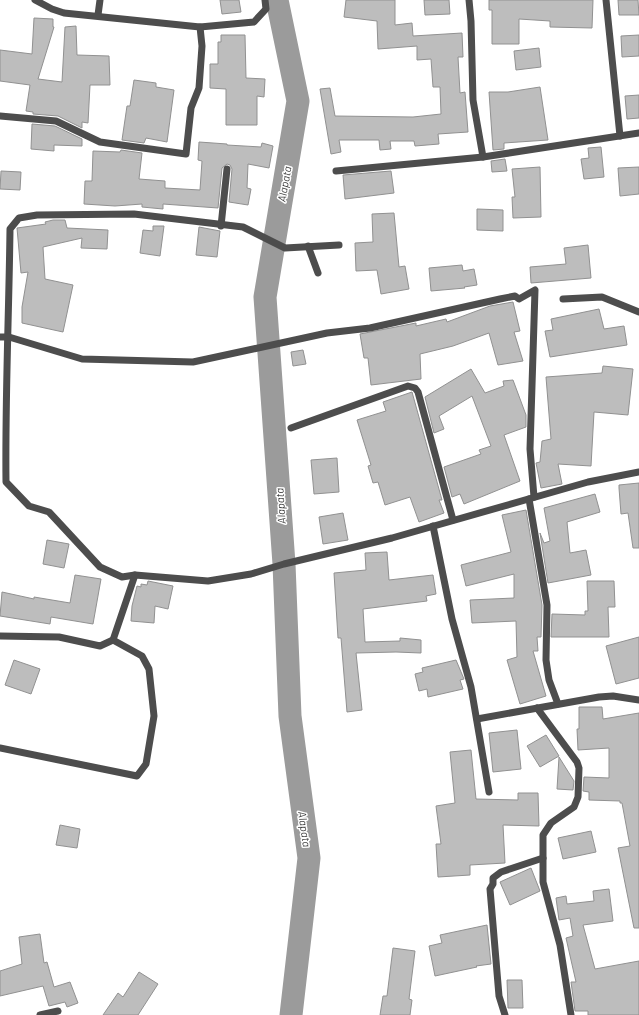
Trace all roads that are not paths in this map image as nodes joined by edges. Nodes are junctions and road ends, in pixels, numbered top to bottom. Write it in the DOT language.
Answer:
graph roads {
  1 [pos="35,0"];
  2 [pos="100,0"];
  3 [pos="265,0"];
  4 [pos="469,0"];
  5 [pos="606,0"];
  6 [pos="98,15"];
  7 [pos="200,27"];
  8 [pos="0,116"];
  9 [pos="639,133"];
  10 [pos="620,136"];
  11 [pos="483,157"];
  12 [pos="227,169"];
  13 [pos="336,171"];
  14 [pos="221,226"];
  15 [pos="339,245"];
  16 [pos="308,246"];
  17 [pos="318,273"];
  18 [pos="563,299"];
  19 [pos="639,312"];
  20 [pos="0,337"];
  21 [pos="9,337"];
  22 [pos="291,428"];
  23 [pos="639,472"];
  24 [pos="532,498"];
  25 [pos="453,520"];
  26 [pos="433,526"];
  27 [pos="135,575"];
  28 [pos="0,636"];
  29 [pos="113,640"];
  30 [pos="639,700"];
  31 [pos="558,704"];
  32 [pos="537,708"];
  33 [pos="477,719"];
  34 [pos="0,748"];
  35 [pos="489,792"];
  36 [pos="543,858"];
  37 [pos="58,1011"];
  38 [pos="40,1015"];
  39 [pos="505,1015"];
  40 [pos="571,1015"];
  1 -- 6 [label="street"];
  2 -- 6 [label="street"];
  3 -- 7 [label="street"];
  4 -- 11 [label="street"];
  5 -- 10 [label="street"];
  6 -- 7 [label="street"];
  7 -- 8 [label="street"];
  9 -- 10 [label="street"];
  10 -- 11 [label="street"];
  11 -- 13 [label="street"];
  12 -- 14 [label="street"];
  14 -- 16 [label="street"];
  14 -- 21 [label="street"];
  15 -- 16 [label="street"];
  16 -- 17 [label="street"];
  18 -- 19 [label="street"];
  20 -- 21 [label="street"];
  21 -- 24 [label="street"];
  21 -- 27 [label="street"];
  22 -- 25 [label="street"];
  23 -- 24 [label="street"];
  24 -- 25 [label="street"];
  24 -- 31 [label="street"];
  25 -- 26 [label="street"];
  26 -- 27 [label="street"];
  26 -- 33 [label="street"];
  27 -- 29 [label="street"];
  28 -- 29 [label="street"];
  29 -- 34 [label="street"];
  30 -- 31 [label="street"];
  31 -- 32 [label="street"];
  32 -- 33 [label="street"];
  32 -- 36 [label="street"];
  33 -- 35 [label="street"];
  36 -- 39 [label="street"];
  36 -- 40 [label="street"];
  37 -- 38 [label="street"];
}
